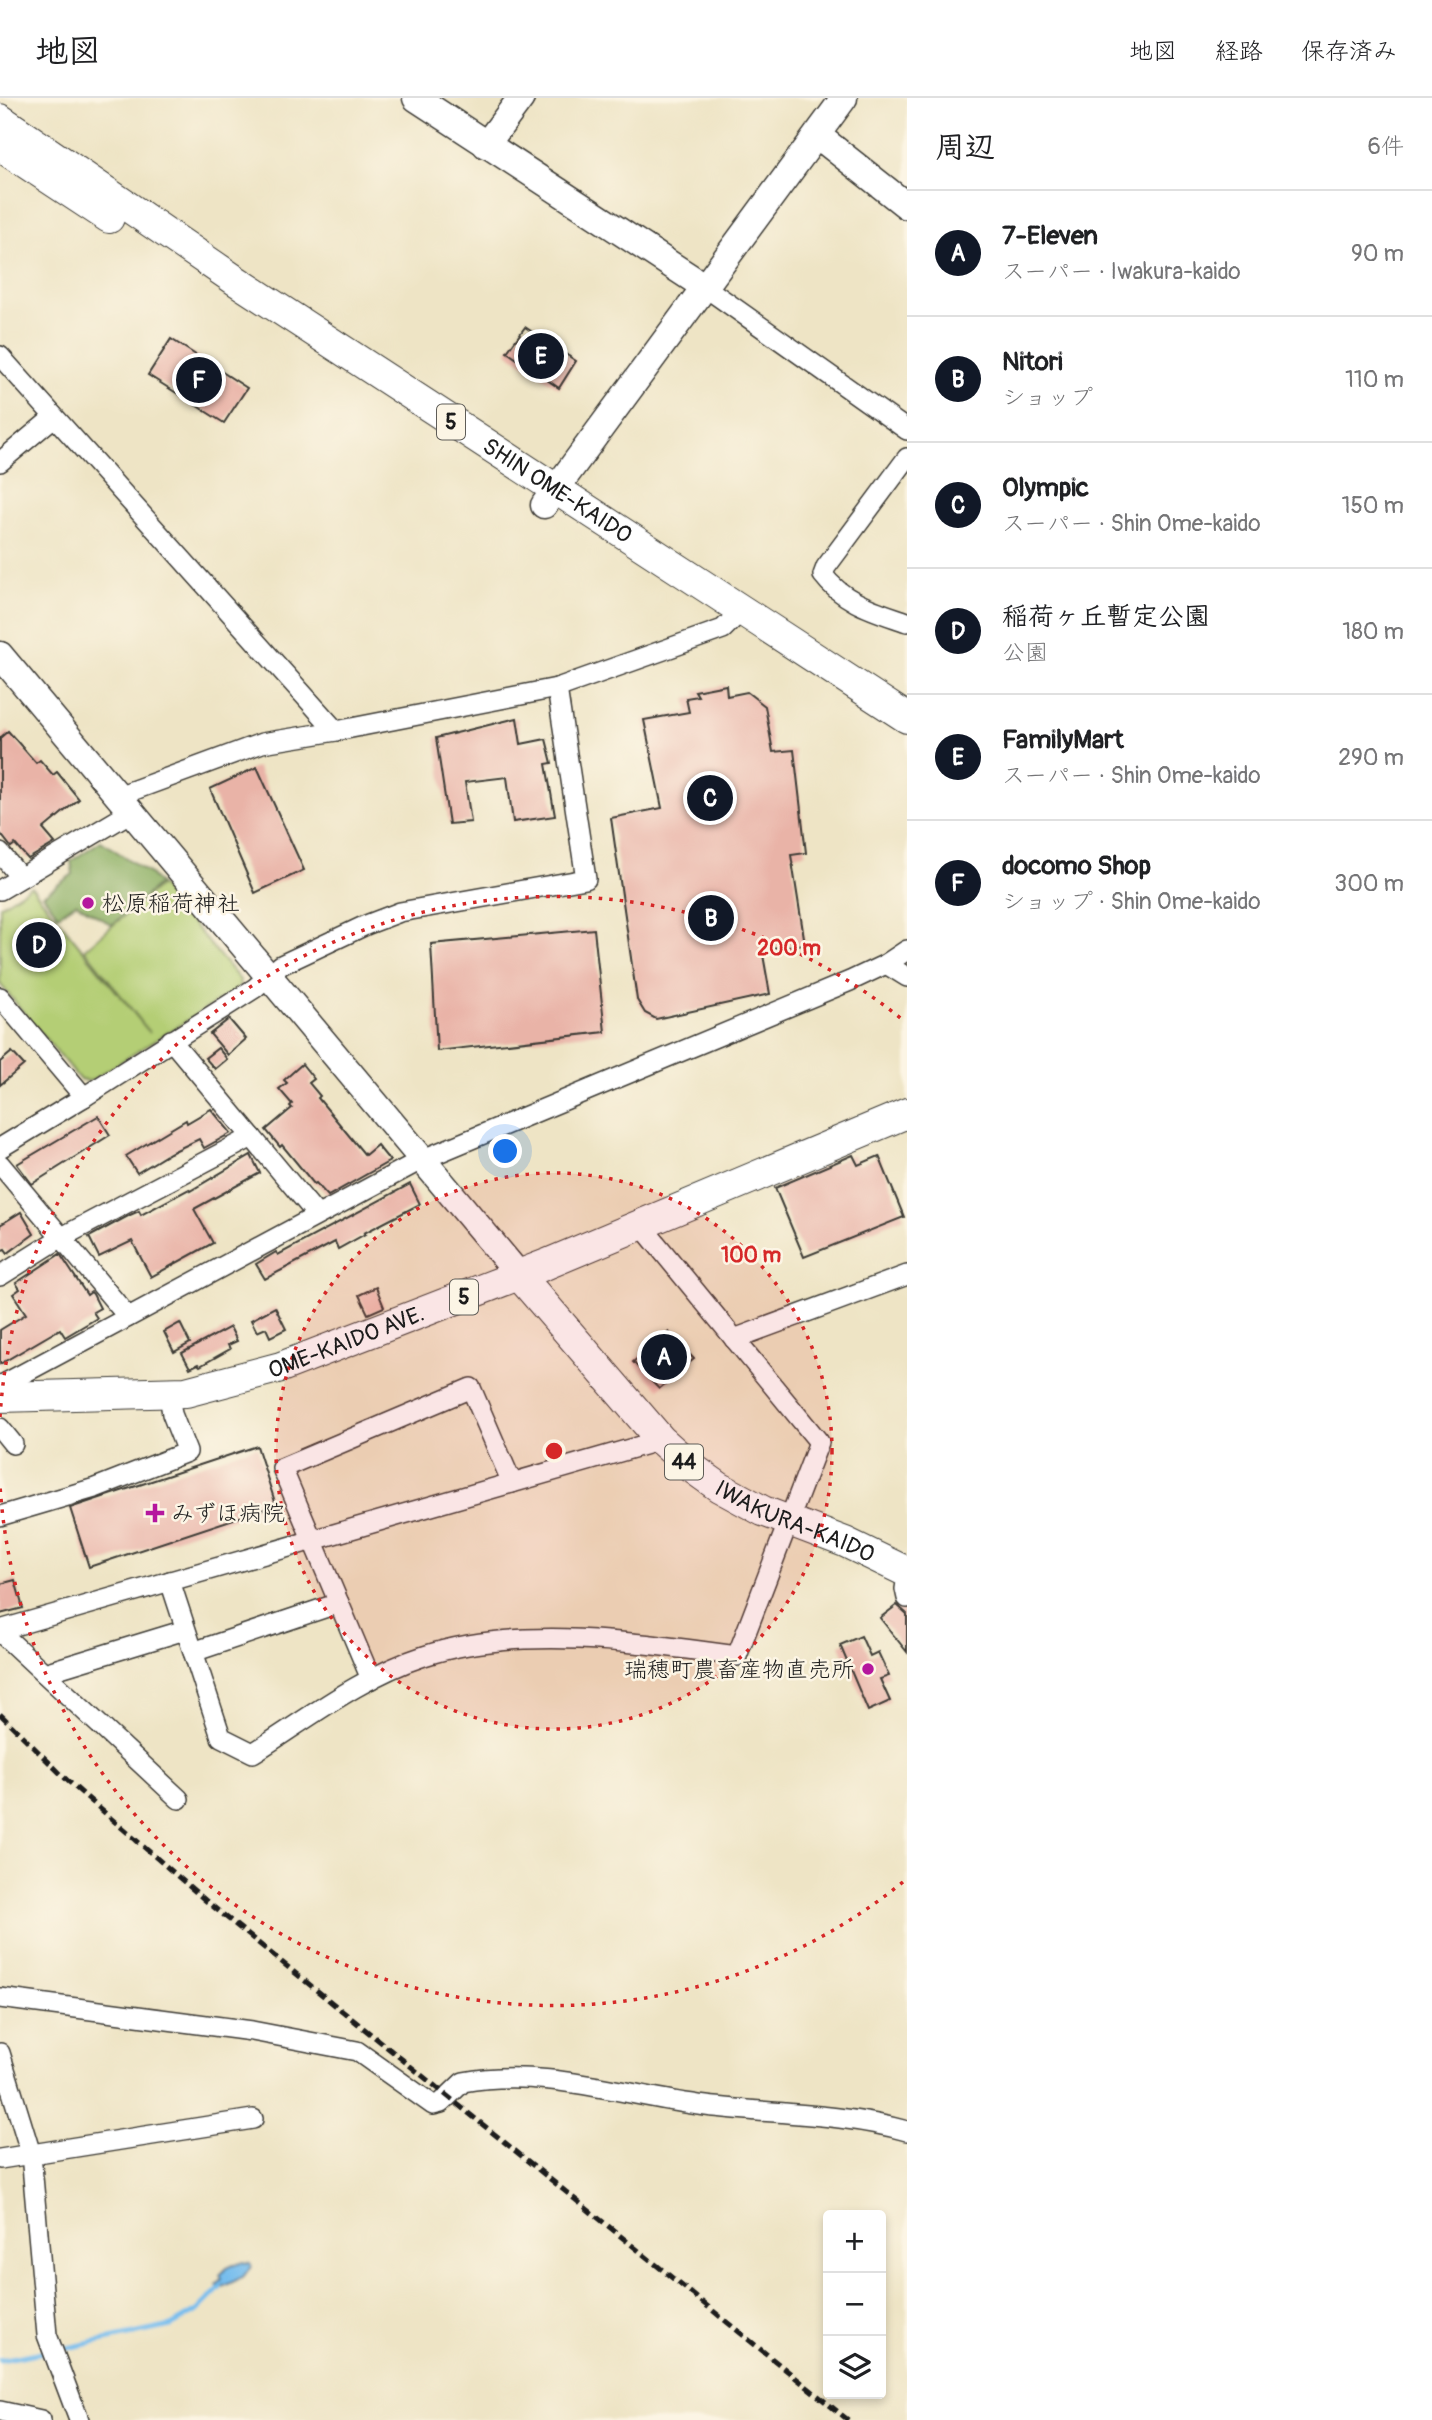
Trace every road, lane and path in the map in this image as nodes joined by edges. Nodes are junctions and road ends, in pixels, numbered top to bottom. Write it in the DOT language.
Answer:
graph roads {
  1 [pos="416,98"];
  2 [pos="521,98"];
  3 [pos="844,98"];
  4 [pos="0,119"];
  5 [pos="817,135"];
  6 [pos="486,145"];
  7 [pos="2,152"];
  8 [pos="907,206"];
  9 [pos="705,287"];
  10 [pos="0,356"];
  11 [pos="54,416"];
  12 [pos="907,430"];
  13 [pos="907,458"];
  14 [pos="0,463"];
  15 [pos="550,498"];
  16 [pos="735,618"];
  17 [pos="907,622"];
  18 [pos="0,655"];
  19 [pos="557,688"];
  20 [pos="907,718"];
  21 [pos="336,731"];
  22 [pos="907,739"];
  23 [pos="124,804"];
  24 [pos="0,853"];
  25 [pos="20,877"];
  26 [pos="0,890"];
  27 [pos="907,950"];
  28 [pos="886,964"];
  29 [pos="269,975"];
  30 [pos="907,977"];
  31 [pos="0,997"];
  32 [pos="171,1040"];
  33 [pos="84,1097"];
  34 [pos="907,1113"];
  35 [pos="252,1137"];
  36 [pos="0,1148"];
  37 [pos="421,1160"];
  38 [pos="0,1164"];
  39 [pos="317,1215"];
  40 [pos="641,1225"];
  41 [pos="62,1237"];
  42 [pos="519,1275"];
  43 [pos="907,1275"];
  44 [pos="0,1276"];
  45 [pos="128,1317"];
  46 [pos="734,1339"];
  47 [pos="0,1386"];
  48 [pos="169,1394"];
  49 [pos="0,1397"];
  50 [pos="0,1428"];
  51 [pos="661,1440"];
  52 [pos="13,1444"];
  53 [pos="512,1483"];
  54 [pos="0,1516"];
  55 [pos="788,1521"];
  56 [pos="311,1541"];
  57 [pos="907,1574"];
  58 [pos="170,1581"];
  59 [pos="907,1598"];
  60 [pos="339,1603"];
  61 [pos="185,1630"];
  62 [pos="0,1631"];
  63 [pos="193,1652"];
  64 [pos="44,1673"];
  65 [pos="371,1679"];
  66 [pos="179,1799"];
  67 [pos="0,1998"];
  68 [pos="0,2053"];
  69 [pos="253,2119"];
  70 [pos="907,2131"];
  71 [pos="31,2154"];
  72 [pos="0,2159"];
  73 [pos="0,2411"];
  74 [pos="41,2420"];
  75 [pos="79,2420"];
  1 -- 6 [label="street"];
  2 -- 6 [label="street"];
  3 -- 5 [label="street"];
  4 -- 15 [label="main road, SHIN OME-KAIDO / 5"];
  5 -- 8 [label="street"];
  5 -- 9 [label="street"];
  6 -- 9 [label="street"];
  7 -- 15 [label="main road, SHIN OME-KAIDO / 5"];
  9 -- 12 [label="street"];
  9 -- 15 [label="street"];
  10 -- 11 [label="street"];
  11 -- 14 [label="street"];
  11 -- 21 [label="street"];
  13 -- 17 [label="street"];
  15 -- 16 [label="main road, SHIN OME-KAIDO / 5"];
  16 -- 19 [label="street"];
  16 -- 20 [label="main road, SHIN OME-KAIDO / 5"];
  16 -- 22 [label="main road, SHIN OME-KAIDO / 5"];
  18 -- 23 [label="street"];
  19 -- 21 [label="street"];
  19 -- 29 [label="street"];
  21 -- 23 [label="street"];
  23 -- 25 [label="street"];
  23 -- 29 [label="street"];
  24 -- 25 [label="street"];
  25 -- 26 [label="street"];
  27 -- 28 [label="street"];
  28 -- 30 [label="street"];
  28 -- 37 [label="street"];
  29 -- 32 [label="street"];
  29 -- 37 [label="street"];
  31 -- 33 [label="street"];
  32 -- 33 [label="street"];
  32 -- 35 [label="street"];
  33 -- 36 [label="street"];
  34 -- 40 [label="main road, OME-KAIDO AVE. / 5"];
  35 -- 39 [label="street"];
  35 -- 41 [label="street"];
  37 -- 39 [label="street"];
  37 -- 42 [label="street"];
  38 -- 41 [label="street"];
  39 -- 45 [label="street"];
  40 -- 42 [label="main road, OME-KAIDO AVE. / 5"];
  40 -- 46 [label="street"];
  41 -- 44 [label="street"];
  41 -- 45 [label="street"];
  42 -- 48 [label="main road, OME-KAIDO AVE. / 5"];
  42 -- 51 [label="main road, IWAKURA-KAIDO / 44"];
  43 -- 46 [label="street"];
  45 -- 47 [label="street"];
  46 -- 55 [label="street"];
  48 -- 49 [label="main road, OME-KAIDO AVE. / 5"];
  48 -- 54 [label="street"];
  50 -- 52 [label="street"];
  51 -- 53 [label="street"];
  51 -- 55 [label="main road, IWAKURA-KAIDO / 44"];
  53 -- 56 [label="street"];
  53 -- 56 [label="street"];
  55 -- 57 [label="main road, IWAKURA-KAIDO / 44"];
  55 -- 65 [label="street"];
  56 -- 58 [label="street"];
  56 -- 60 [label="street"];
  57 -- 59 [label="street"];
  58 -- 61 [label="street"];
  58 -- 62 [label="street"];
  60 -- 63 [label="street"];
  60 -- 65 [label="street"];
  61 -- 63 [label="street"];
  61 -- 64 [label="street"];
  62 -- 64 [label="street"];
  63 -- 65 [label="street"];
  64 -- 66 [label="street"];
  67 -- 70 [label="street"];
  68 -- 71 [label="street"];
  69 -- 71 [label="street"];
  71 -- 72 [label="street"];
  71 -- 75 [label="street"];
  73 -- 74 [label="street"];
}
